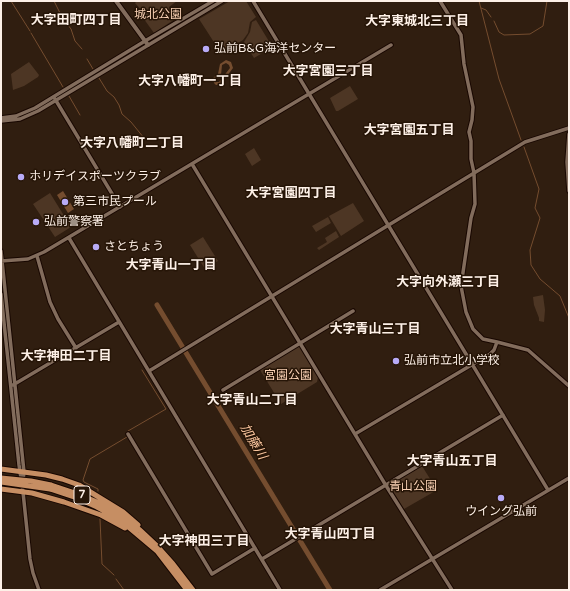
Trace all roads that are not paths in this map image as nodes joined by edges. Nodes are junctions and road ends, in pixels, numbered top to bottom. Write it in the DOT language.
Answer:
graph roads {
  1 [pos="116,1"];
  2 [pos="214,1"];
  3 [pos="222,1"];
  4 [pos="253,1"];
  5 [pos="440,1"];
  6 [pos="147,43"];
  7 [pos="391,45"];
  8 [pos="309,94"];
  9 [pos="55,99"];
  10 [pos="1,118"];
  11 [pos="1,121"];
  12 [pos="569,128"];
  13 [pos="569,134"];
  14 [pos="192,164"];
  15 [pos="474,173"];
  16 [pos="569,191"];
  17 [pos="120,207"];
  18 [pos="388,226"];
  19 [pos="69,238"];
  20 [pos="1,251"];
  21 [pos="37,256"];
  22 [pos="2,261"];
  23 [pos="1,294"];
  24 [pos="272,296"];
  25 [pos="353,311"];
  26 [pos="119,322"];
  27 [pos="496,342"];
  28 [pos="300,343"];
  29 [pos="76,348"];
  30 [pos="472,364"];
  31 [pos="149,371"];
  32 [pos="15,384"];
  33 [pos="569,386"];
  34 [pos="11,387"];
  35 [pos="223,390"];
  36 [pos="503,415"];
  37 [pos="128,434"];
  38 [pos="355,434"];
  39 [pos="1,469"];
  40 [pos="22,472"];
  41 [pos="1,478"];
  42 [pos="569,478"];
  43 [pos="1,482"];
  44 [pos="385,484"];
  45 [pos="50,487"];
  46 [pos="1,489"];
  47 [pos="548,490"];
  48 [pos="23,492"];
  49 [pos="154,546"];
  50 [pos="255,548"];
  51 [pos="262,559"];
  52 [pos="431,559"];
  53 [pos="39,590"];
  54 [pos="187,590"];
  55 [pos="193,590"];
  56 [pos="280,590"];
  57 [pos="380,590"];
  58 [pos="452,590"];
  1 -- 6 [label="main road"];
  2 -- 6 [label="street"];
  3 -- 6 [label="street"];
  4 -- 8 [label="street"];
  5 -- 15 [label="street"];
  6 -- 9 [label="street"];
  7 -- 8 [label="street"];
  8 -- 14 [label="street"];
  8 -- 18 [label="street"];
  9 -- 10 [label="street"];
  9 -- 11 [label="street"];
  9 -- 17 [label="street"];
  12 -- 15 [label="street"];
  13 -- 16 [label="street"];
  14 -- 17 [label="street"];
  14 -- 24 [label="street"];
  15 -- 18 [label="street"];
  15 -- 27 [label="street"];
  17 -- 19 [label="street"];
  18 -- 24 [label="street"];
  18 -- 30 [label="street"];
  19 -- 21 [label="street"];
  19 -- 26 [label="street"];
  20 -- 22 [label="street"];
  21 -- 22 [label="street"];
  21 -- 29 [label="street"];
  22 -- 32 [label="street"];
  23 -- 34 [label="street"];
  24 -- 28 [label="street"];
  24 -- 31 [label="street"];
  25 -- 28 [label="street"];
  26 -- 29 [label="street"];
  26 -- 31 [label="street"];
  27 -- 30 [label="street"];
  27 -- 33 [label="street"];
  28 -- 35 [label="street"];
  28 -- 38 [label="street"];
  29 -- 32 [label="street"];
  30 -- 36 [label="street"];
  30 -- 38 [label="street"];
  31 -- 50 [label="street"];
  32 -- 34 [label="street"];
  32 -- 40 [label="street"];
  34 -- 40 [label="street"];
  36 -- 44 [label="street"];
  36 -- 47 [label="street"];
  37 -- 50 [label="street"];
  38 -- 44 [label="street"];
  39 -- 40 [label="highway"];
  40 -- 48 [label="street"];
  40 -- 49 [label="highway"];
  41 -- 45 [label="highway, 7, bridge"];
  42 -- 47 [label="street"];
  43 -- 45 [label="highway, 7, bridge"];
  44 -- 51 [label="street"];
  44 -- 52 [label="street"];
  45 -- 49 [label="highway, 7"];
  46 -- 48 [label="highway"];
  47 -- 52 [label="street"];
  48 -- 49 [label="highway"];
  48 -- 53 [label="street"];
  49 -- 54 [label="highway, 7"];
  49 -- 55 [label="highway, 7"];
  50 -- 51 [label="street"];
  51 -- 56 [label="street"];
  52 -- 57 [label="street"];
  52 -- 58 [label="street"];
}
